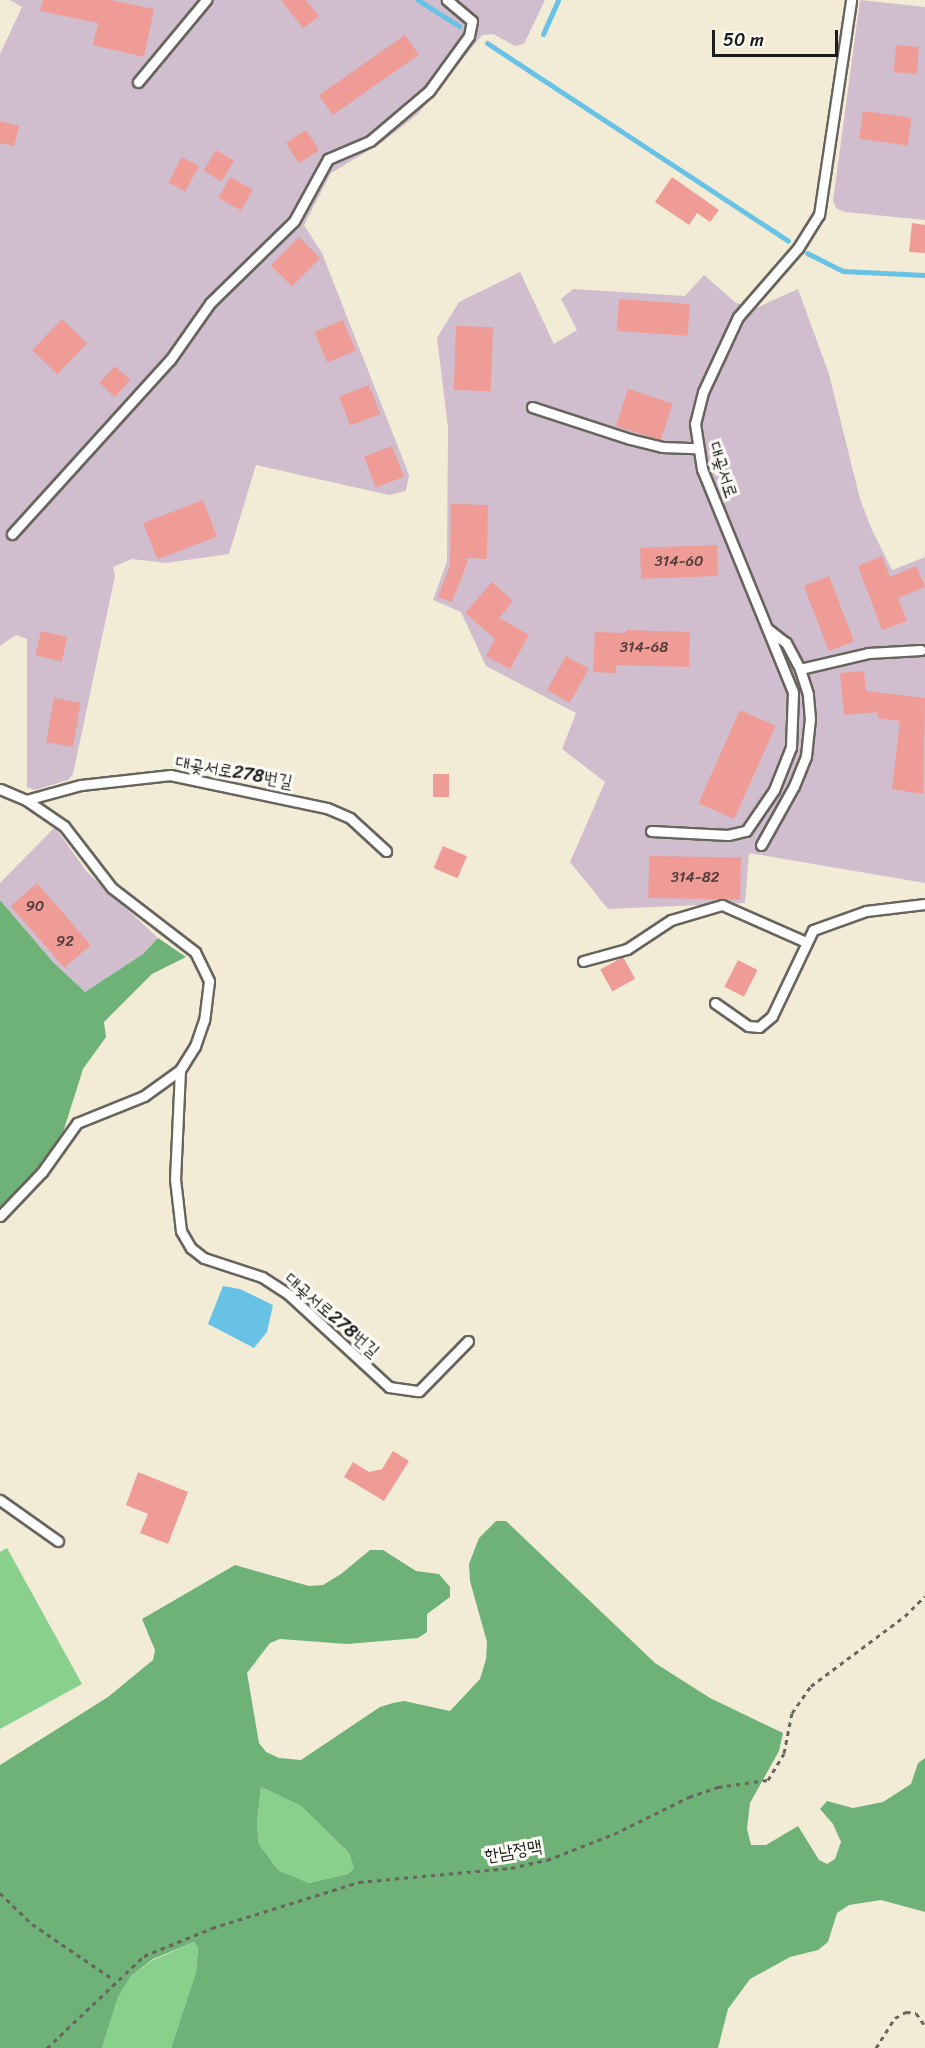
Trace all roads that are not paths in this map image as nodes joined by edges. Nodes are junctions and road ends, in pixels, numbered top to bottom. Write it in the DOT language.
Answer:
graph roads {
  1 [pos="206,0"];
  2 [pos="447,0"];
  3 [pos="851,0"];
  4 [pos="138,82"];
  5 [pos="532,407"];
  6 [pos="696,447"];
  7 [pos="12,534"];
  8 [pos="765,627"];
  9 [pos="921,650"];
  10 [pos="800,669"];
  11 [pos="0,789"];
  12 [pos="26,800"];
  13 [pos="651,831"];
  14 [pos="761,845"];
  15 [pos="386,851"];
  16 [pos="925,904"];
  17 [pos="806,942"];
  18 [pos="583,961"];
  19 [pos="715,1003"];
  20 [pos="180,1070"];
  21 [pos="0,1215"];
  22 [pos="468,1341"];
  23 [pos="0,1500"];
  24 [pos="58,1541"];
  1 -- 4 [label="lane"];
  2 -- 7 [label="lane"];
  3 -- 6 [label="lane, 대곶서로"];
  5 -- 6 [label="lane"];
  6 -- 8 [label="lane, 대곶서로"];
  8 -- 10 [label="lane"];
  8 -- 13 [label="lane, 대곶서로"];
  9 -- 10 [label="lane"];
  10 -- 14 [label="lane"];
  11 -- 12 [label="lane, 대곶서로278번길"];
  12 -- 15 [label="lane, 대곶서로278번길"];
  12 -- 20 [label="lane, 대곶서로278번길"];
  16 -- 17 [label="lane"];
  17 -- 18 [label="lane"];
  17 -- 19 [label="lane"];
  20 -- 21 [label="lane, 대곶서로278번길"];
  20 -- 22 [label="lane, 대곶서로278번길"];
  23 -- 24 [label="lane"];
}
